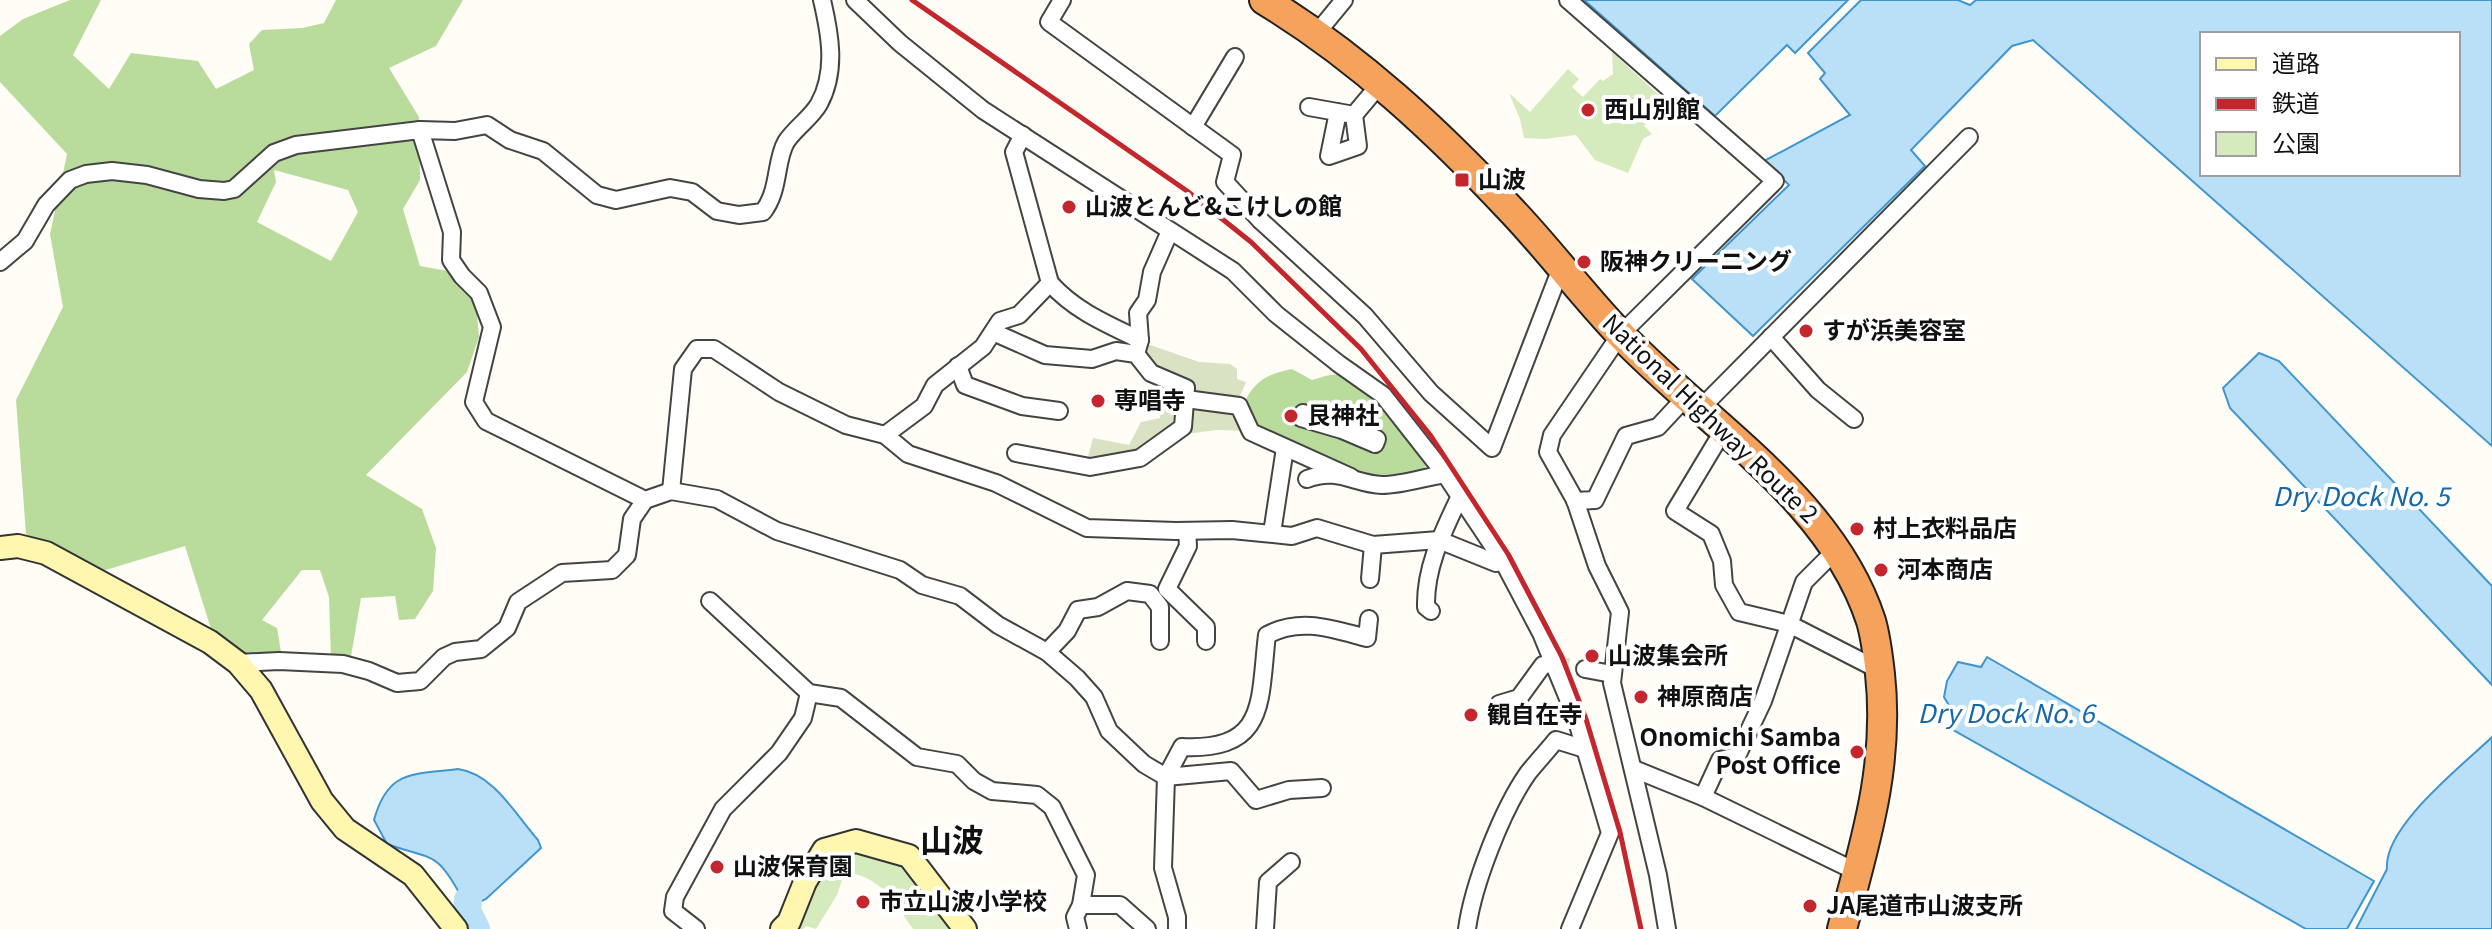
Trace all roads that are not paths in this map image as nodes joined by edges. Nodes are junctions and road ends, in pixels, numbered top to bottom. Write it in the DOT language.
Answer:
graph roads {
  1 [pos="822,0"];
  2 [pos="855,0"];
  3 [pos="1062,0"];
  4 [pos="1245,0"];
  5 [pos="1344,0"];
  6 [pos="1568,0"];
  7 [pos="1269,2"];
  8 [pos="1326,42"];
  9 [pos="1235,57"];
  10 [pos="1380,84"];
  11 [pos="1309,107"];
  12 [pos="1193,127"];
  13 [pos="420,130"];
  14 [pos="1023,135"];
  15 [pos="1969,137"];
  16 [pos="1170,231"];
  17 [pos="0,262"];
  18 [pos="1561,268"];
  19 [pos="1050,283"];
  20 [pos="993,332"];
  21 [pos="1620,335"];
  22 [pos="1771,337"];
  23 [pos="1138,347"];
  24 [pos="958,366"];
  25 [pos="1186,399"];
  26 [pos="1692,404"];
  27 [pos="1059,411"];
  28 [pos="1854,419"];
  29 [pos="1723,431"];
  30 [pos="885,435"];
  31 [pos="1285,448"];
  32 [pos="1016,453"];
  33 [pos="1445,474"];
  34 [pos="1351,477"];
  35 [pos="1307,479"];
  36 [pos="671,491"];
  37 [pos="1460,496"];
  38 [pos="645,500"];
  39 [pos="1575,501"];
  40 [pos="1187,531"];
  41 [pos="1272,533"];
  42 [pos="1439,540"];
  43 [pos="1373,545"];
  44 [pos="0,548"];
  45 [pos="1837,549"];
  46 [pos="1503,561"];
  47 [pos="1370,579"];
  48 [pos="710,601"];
  49 [pos="1431,611"];
  50 [pos="1369,619"];
  51 [pos="1789,624"];
  52 [pos="1160,641"];
  53 [pos="1206,641"];
  54 [pos="1047,652"];
  55 [pos="1878,654"];
  56 [pos="238,663"];
  57 [pos="1553,664"];
  58 [pos="1585,669"];
  59 [pos="1612,674"];
  60 [pos="809,693"];
  61 [pos="1499,704"];
  62 [pos="1585,749"];
  63 [pos="1634,769"];
  64 [pos="1166,777"];
  65 [pos="1322,788"];
  66 [pos="1703,797"];
  67 [pos="1291,862"];
  68 [pos="1857,872"];
  69 [pos="1081,905"];
  70 [pos="456,929"];
  71 [pos="696,929"];
  72 [pos="782,929"];
  73 [pos="965,929"];
  74 [pos="1078,929"];
  75 [pos="1147,929"];
  76 [pos="1177,929"];
  77 [pos="1265,929"];
  78 [pos="1467,929"];
  79 [pos="1570,929"];
  80 [pos="1667,929"];
  81 [pos="1842,929"];
  1 -- 13 [label="street"];
  2 -- 14 [label="street"];
  3 -- 12 [label="street"];
  4 -- 8 [label="highway, National Highway Route 2"];
  5 -- 8 [label="street"];
  6 -- 21 [label="street"];
  7 -- 8 [label="highway, National Highway Route 2"];
  8 -- 10 [label="highway, National Highway Route 2"];
  9 -- 12 [label="street"];
  10 -- 11 [label="street"];
  10 -- 18 [label="highway, National Highway Route 2"];
  12 -- 18 [label="street"];
  13 -- 17 [label="street"];
  13 -- 38 [label="street"];
  14 -- 16 [label="street"];
  14 -- 19 [label="street"];
  15 -- 22 [label="street"];
  16 -- 23 [label="street"];
  16 -- 33 [label="street"];
  18 -- 21 [label="highway, National Highway Route 2"];
  19 -- 20 [label="street"];
  19 -- 23 [label="street"];
  20 -- 23 [label="street"];
  20 -- 24 [label="street"];
  21 -- 26 [label="highway, National Highway Route 2"];
  21 -- 39 [label="street"];
  22 -- 26 [label="street"];
  22 -- 28 [label="street"];
  23 -- 25 [label="street"];
  24 -- 27 [label="street"];
  24 -- 30 [label="street"];
  25 -- 31 [label="street"];
  25 -- 32 [label="street"];
  26 -- 29 [label="highway, National Highway Route 2"];
  26 -- 39 [label="street"];
  29 -- 45 [label="highway, National Highway Route 2"];
  29 -- 51 [label="street"];
  30 -- 36 [label="street"];
  30 -- 40 [label="street"];
  31 -- 34 [label="street"];
  31 -- 41 [label="street"];
  33 -- 34 [label="street"];
  33 -- 37 [label="street"];
  34 -- 35 [label="street"];
  36 -- 38 [label="street"];
  36 -- 54 [label="street"];
  37 -- 42 [label="street"];
  37 -- 46 [label="street"];
  38 -- 56 [label="street"];
  39 -- 59 [label="street"];
  40 -- 41 [label="street"];
  40 -- 53 [label="street"];
  41 -- 43 [label="street"];
  42 -- 43 [label="street"];
  42 -- 46 [label="street"];
  42 -- 49 [label="street"];
  43 -- 47 [label="street"];
  44 -- 56 [label="street"];
  45 -- 51 [label="street"];
  45 -- 55 [label="highway, National Highway Route 2"];
  46 -- 57 [label="street"];
  48 -- 60 [label="street"];
  50 -- 64 [label="street"];
  51 -- 55 [label="street"];
  51 -- 66 [label="street"];
  52 -- 54 [label="street"];
  54 -- 64 [label="street"];
  55 -- 68 [label="highway, National Highway Route 2"];
  56 -- 70 [label="street"];
  57 -- 61 [label="street"];
  57 -- 62 [label="street"];
  58 -- 59 [label="street"];
  59 -- 63 [label="street"];
  60 -- 69 [label="street"];
  60 -- 71 [label="street"];
  62 -- 78 [label="street"];
  62 -- 79 [label="street"];
  63 -- 66 [label="street"];
  63 -- 80 [label="street"];
  64 -- 65 [label="street"];
  64 -- 76 [label="street"];
  66 -- 68 [label="street"];
  67 -- 77 [label="street"];
  68 -- 81 [label="highway, National Highway Route 2"];
  69 -- 74 [label="street"];
  69 -- 75 [label="street"];
  72 -- 73 [label="street"];
}
